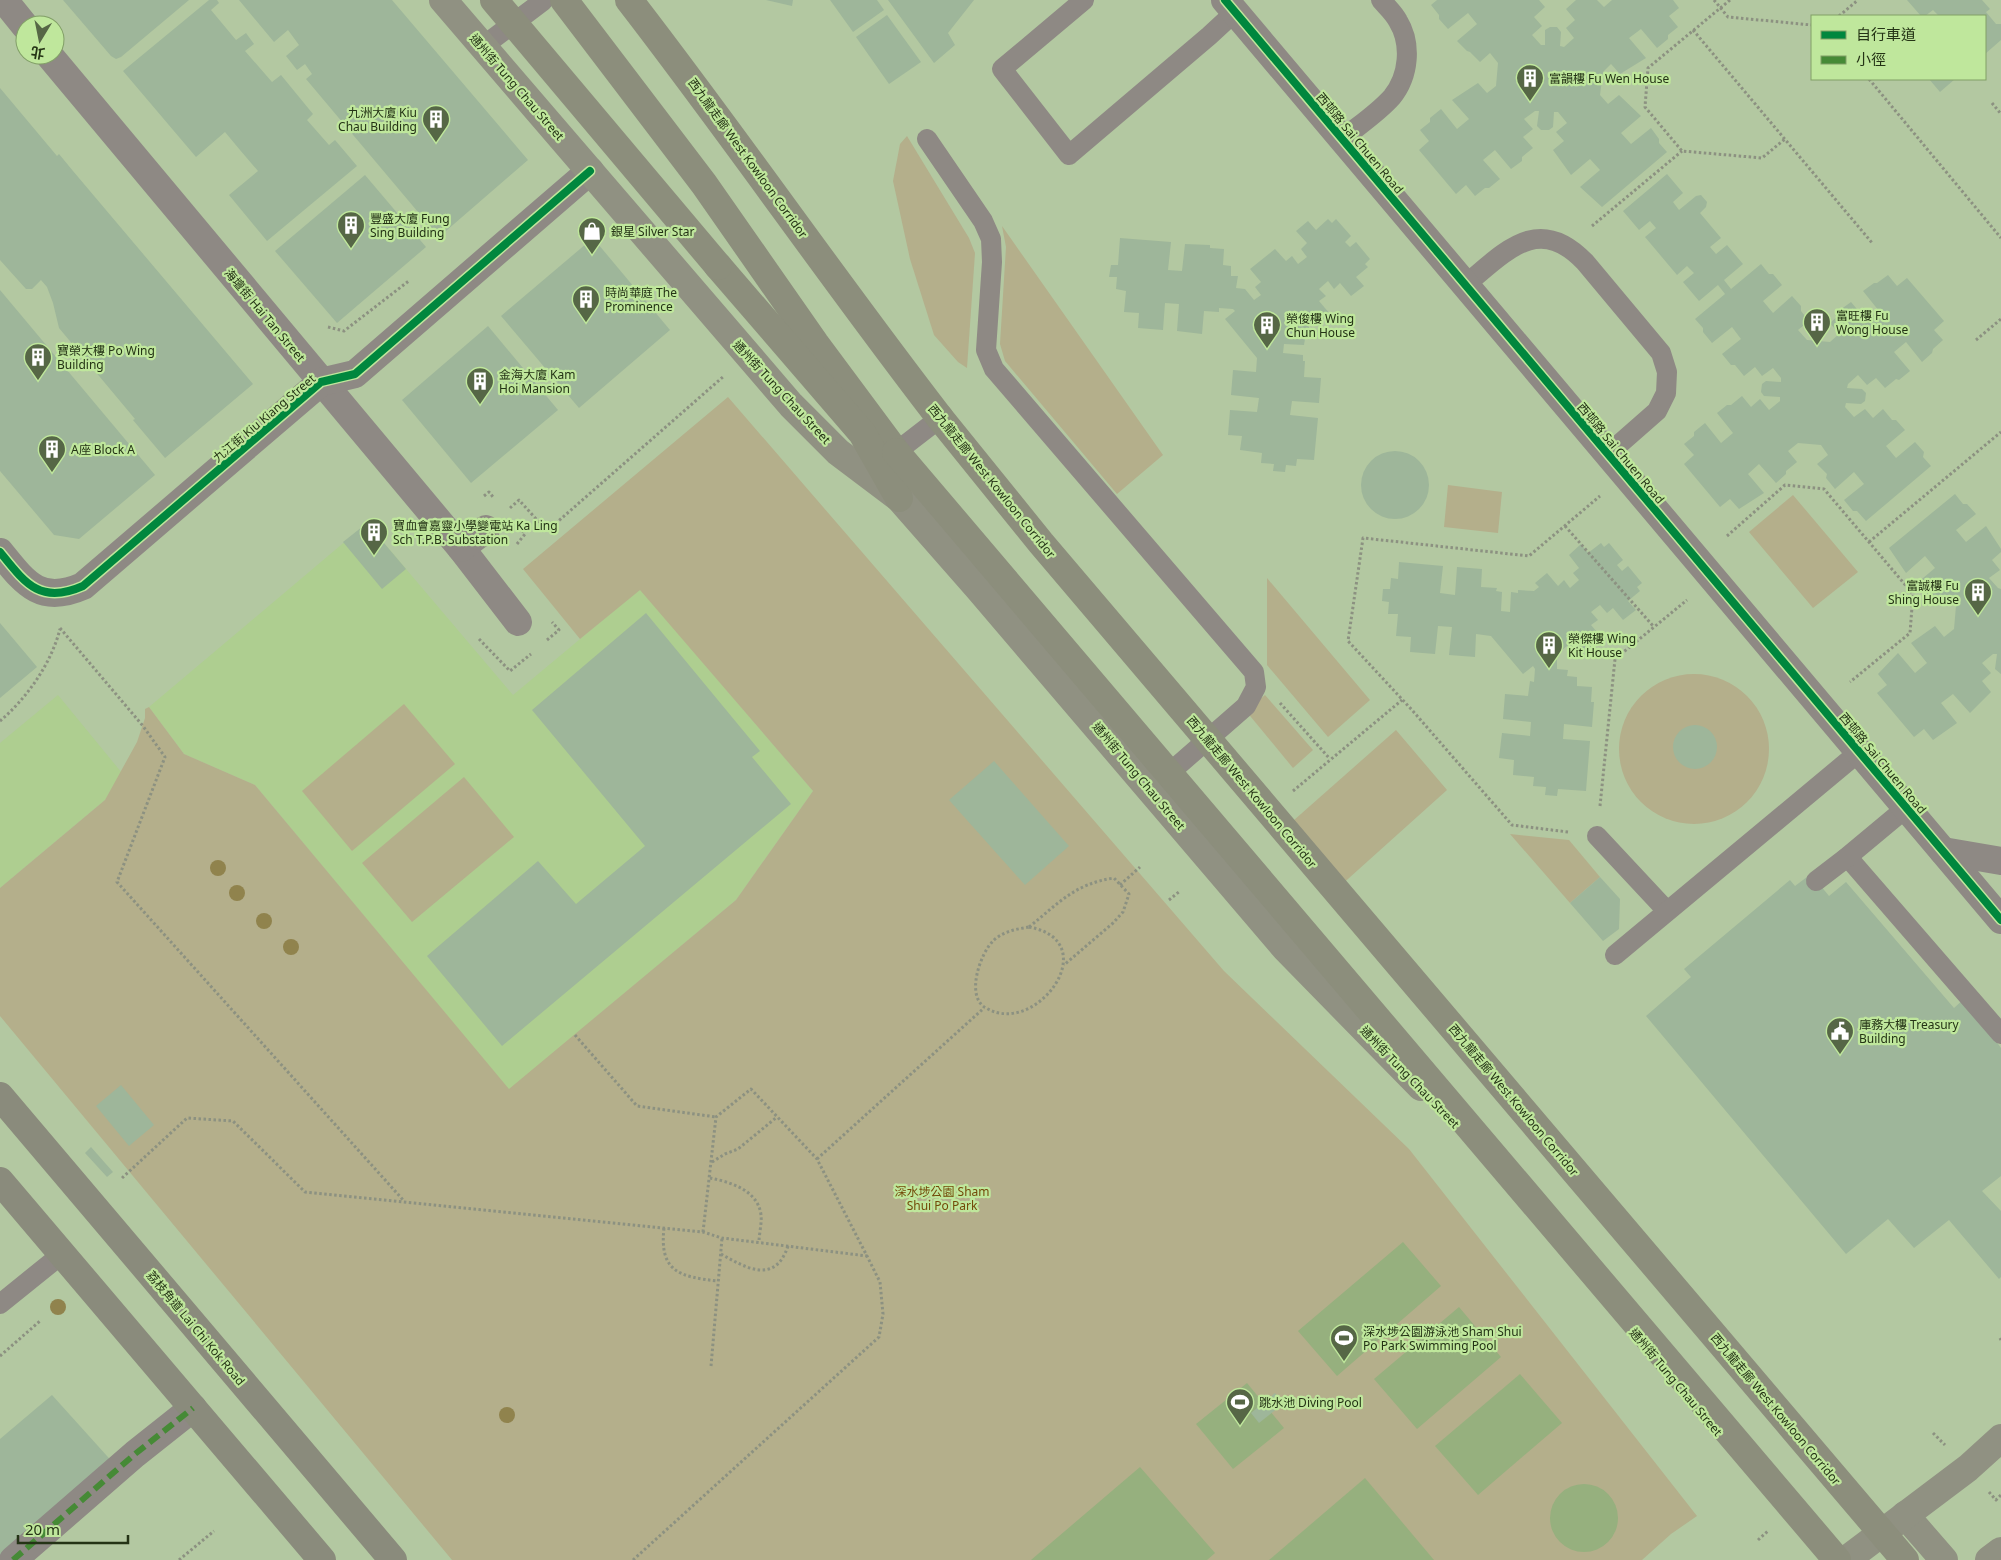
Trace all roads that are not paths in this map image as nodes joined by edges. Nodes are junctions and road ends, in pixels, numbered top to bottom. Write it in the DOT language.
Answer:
graph roads {
  1 [pos="4,0"];
  2 [pos="444,0"];
  3 [pos="494,0"];
  4 [pos="554,0"];
  5 [pos="629,0"];
  6 [pos="1084,0"];
  7 [pos="1381,0"];
  8 [pos="1230,6"];
  9 [pos="16,15"];
  10 [pos="482,47"];
  11 [pos="57,65"];
  12 [pos="927,139"];
  13 [pos="1342,139"];
  14 [pos="590,171"];
  15 [pos="1465,285"];
  16 [pos="321,382"];
  17 [pos="941,419"];
  18 [pos="898,453"];
  19 [pos="1608,454"];
  20 [pos="898,498"];
  21 [pos="496,520"];
  22 [pos="461,548"];
  23 [pos="0,552"];
  24 [pos="518,622"];
  25 [pos="1859,752"];
  26 [pos="1150,790"];
  27 [pos="1906,808"];
  28 [pos="1597,836"];
  29 [pos="1943,851"];
  30 [pos="1846,858"];
  31 [pos="2001,862"];
  32 [pos="1816,881"];
  33 [pos="1667,911"];
  34 [pos="2001,920"];
  35 [pos="1615,955"];
  36 [pos="2001,1034"];
  37 [pos="0,1096"];
  38 [pos="0,1181"];
  39 [pos="62,1254"];
  40 [pos="0,1304"];
  41 [pos="193,1408"];
  42 [pos="2001,1438"];
  43 [pos="1905,1515"];
  44 [pos="2001,1551"];
  45 [pos="13,1560"];
  46 [pos="322,1560"];
  47 [pos="393,1560"];
  48 [pos="1827,1560"];
  49 [pos="1836,1560"];
  50 [pos="1846,1560"];
  51 [pos="1904,1560"];
  52 [pos="1944,1560"];
  53 [pos="1989,1560"];
  1 -- 9 [label="street"];
  2 -- 10 [label="main road, 通州街 Tung Chau Street"];
  3 -- 20 [label="highway, bridge"];
  4 -- 10 [label="lane"];
  4 -- 18 [label="highway"];
  5 -- 17 [label="highway, 西九龍走廊 West Kowloon Corridor"];
  6 -- 8 [label="lane"];
  7 -- 13 [label="lane"];
  8 -- 13 [label="street, 西邨路 Sai Chuen Road"];
  10 -- 14 [label="main road, 通州街 Tung Chau Street"];
  11 -- 16 [label="street, 海壇街 Hai Tan Street"];
  12 -- 26 [label="lane"];
  13 -- 15 [label="street, 西邨路 Sai Chuen Road"];
  14 -- 16 [label="street, 九江街 Kiu Kiang Street"];
  14 -- 20 [label="main road, 通州街 Tung Chau Street"];
  15 -- 19 [label="street, 西邨路 Sai Chuen Road"];
  15 -- 19 [label="lane"];
  16 -- 22 [label="street, 海壇街 Hai Tan Street"];
  16 -- 23 [label="street, 九江街 Kiu Kiang Street"];
  17 -- 18 [label="lane"];
  17 -- 51 [label="highway, 西九龍走廊 West Kowloon Corridor, bridge"];
  18 -- 49 [label="highway, bridge"];
  19 -- 25 [label="street, 西邨路 Sai Chuen Road"];
  20 -- 26 [label="main road, 通州街 Tung Chau Street"];
  21 -- 22 [label="street"];
  22 -- 24 [label="street, 海壇街 Hai Tan Street"];
  25 -- 27 [label="street, 西邨路 Sai Chuen Road"];
  25 -- 33 [label="lane"];
  26 -- 48 [label="main road, 通州街 Tung Chau Street"];
  27 -- 29 [label="street, 西邨路 Sai Chuen Road"];
  27 -- 30 [label="lane"];
  28 -- 33 [label="lane"];
  29 -- 31 [label="street"];
  29 -- 34 [label="street, 西邨路 Sai Chuen Road"];
  30 -- 32 [label="lane"];
  30 -- 36 [label="lane"];
  33 -- 35 [label="lane"];
  37 -- 47 [label="main road, 荔枝角道 Lai Chi Kok Road"];
  38 -- 39 [label="main road"];
  39 -- 40 [label="lane"];
  39 -- 41 [label="main road"];
  41 -- 45 [label="street"];
  41 -- 46 [label="main road"];
  42 -- 43 [label="main road"];
  43 -- 50 [label="main road"];
  43 -- 52 [label="main road"];
  44 -- 53 [label="main road"];
}
